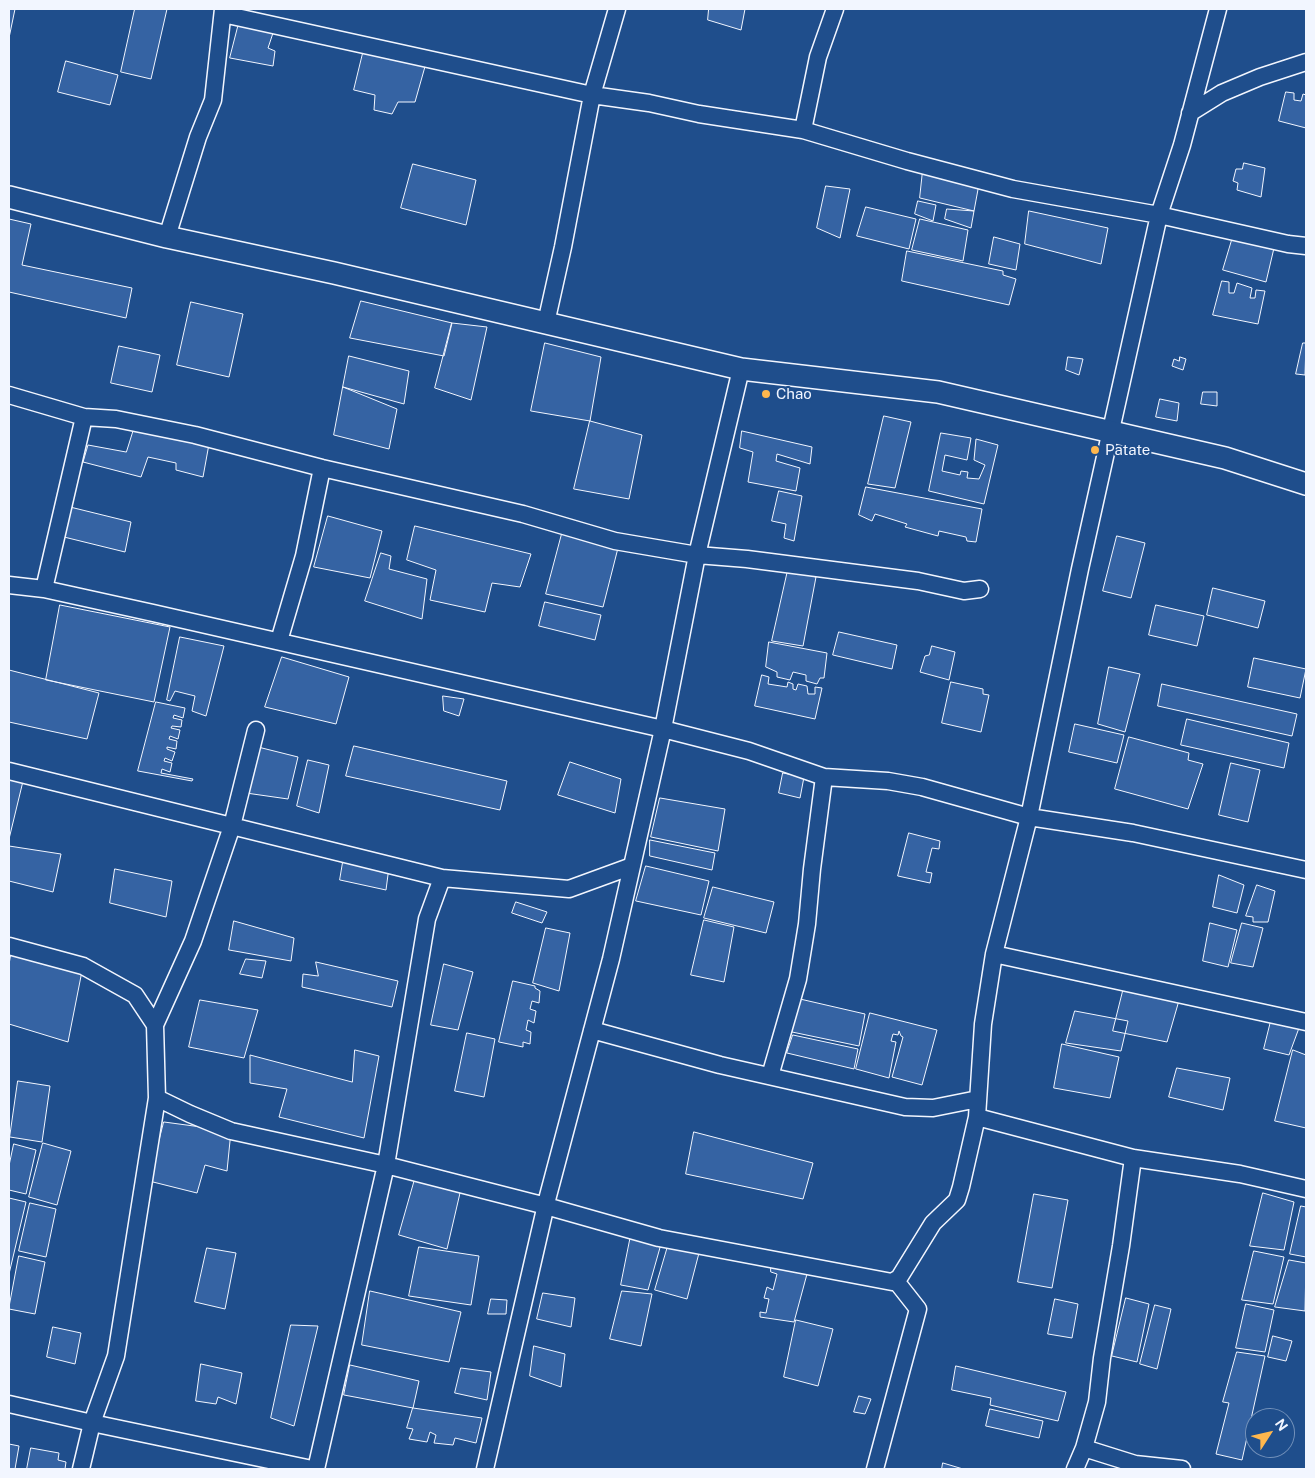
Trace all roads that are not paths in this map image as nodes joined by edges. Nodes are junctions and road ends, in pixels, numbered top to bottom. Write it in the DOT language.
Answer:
graph roads {
  1 [pos="617,9"];
  2 [pos="835,9"];
  3 [pos="1218,9"];
  4 [pos="223,12"];
  5 [pos="1306,62"];
  6 [pos="592,95"];
  7 [pos="1190,113"];
  8 [pos="803,130"];
  9 [pos="9,197"];
  10 [pos="1159,215"];
  11 [pos="167,237"];
  12 [pos="1306,246"];
  13 [pos="546,323"];
  14 [pos="741,369"];
  15 [pos="9,395"];
  16 [pos="84,417"];
  17 [pos="1111,432"];
  18 [pos="322,468"];
  19 [pos="1306,484"];
  20 [pos="697,555"];
  21 [pos="9,584"];
  22 [pos="44,589"];
  23 [pos="980,589"];
  24 [pos="279,641"];
  25 [pos="663,729"];
  26 [pos="256,730"];
  27 [pos="9,771"];
  28 [pos="824,777"];
  29 [pos="1029,817"];
  30 [pos="232,826"];
  31 [pos="632,866"];
  32 [pos="1306,870"];
  33 [pos="442,878"];
  34 [pos="9,948"];
  35 [pos="994,954"];
  36 [pos="1306,1022"];
  37 [pos="155,1025"];
  38 [pos="592,1030"];
  39 [pos="770,1076"];
  40 [pos="157,1098"];
  41 [pos="978,1099"];
  42 [pos="977,1117"];
  43 [pos="1133,1158"];
  44 [pos="386,1165"];
  45 [pos="1306,1189"];
  46 [pos="546,1206"];
  47 [pos="896,1281"];
  48 [pos="9,1404"];
  49 [pos="92,1424"];
  50 [pos="1084,1448"];
  51 [pos="81,1469"];
  52 [pos="312,1469"];
  53 [pos="316,1469"];
  54 [pos="485,1469"];
  55 [pos="875,1469"];
  56 [pos="1075,1469"];
  57 [pos="1182,1469"];
  1 -- 6 [label="street"];
  2 -- 8 [label="street"];
  3 -- 7 [label="street"];
  4 -- 6 [label="street"];
  4 -- 11 [label="street"];
  5 -- 7 [label="street"];
  6 -- 8 [label="street"];
  6 -- 13 [label="street"];
  7 -- 10 [label="street"];
  8 -- 10 [label="street"];
  9 -- 11 [label="street"];
  10 -- 12 [label="street"];
  10 -- 17 [label="street"];
  11 -- 13 [label="street"];
  13 -- 14 [label="street"];
  14 -- 17 [label="street"];
  14 -- 20 [label="street"];
  15 -- 16 [label="street"];
  16 -- 18 [label="street"];
  16 -- 22 [label="street"];
  17 -- 19 [label="street"];
  17 -- 29 [label="street"];
  18 -- 20 [label="street"];
  18 -- 24 [label="street"];
  20 -- 23 [label="street"];
  20 -- 25 [label="street"];
  21 -- 22 [label="street"];
  22 -- 24 [label="street"];
  24 -- 25 [label="street"];
  25 -- 28 [label="street"];
  25 -- 31 [label="street"];
  26 -- 30 [label="street"];
  27 -- 30 [label="street"];
  28 -- 29 [label="street"];
  28 -- 39 [label="street"];
  29 -- 32 [label="street"];
  29 -- 35 [label="street"];
  30 -- 33 [label="street"];
  30 -- 37 [label="street"];
  31 -- 33 [label="street"];
  31 -- 38 [label="street"];
  33 -- 44 [label="street"];
  34 -- 37 [label="street"];
  35 -- 36 [label="street"];
  35 -- 41 [label="street"];
  37 -- 40 [label="street"];
  38 -- 39 [label="street"];
  38 -- 46 [label="street"];
  39 -- 41 [label="street"];
  40 -- 44 [label="street"];
  40 -- 49 [label="street"];
  41 -- 42 [label="street"];
  42 -- 43 [label="street"];
  42 -- 47 [label="street"];
  43 -- 45 [label="street"];
  43 -- 50 [label="street"];
  44 -- 46 [label="street"];
  44 -- 53 [label="street"];
  46 -- 47 [label="street"];
  46 -- 54 [label="street"];
  47 -- 55 [label="street"];
  48 -- 49 [label="street"];
  49 -- 51 [label="street"];
  49 -- 52 [label="street"];
  50 -- 56 [label="street"];
  50 -- 57 [label="street"];
}
